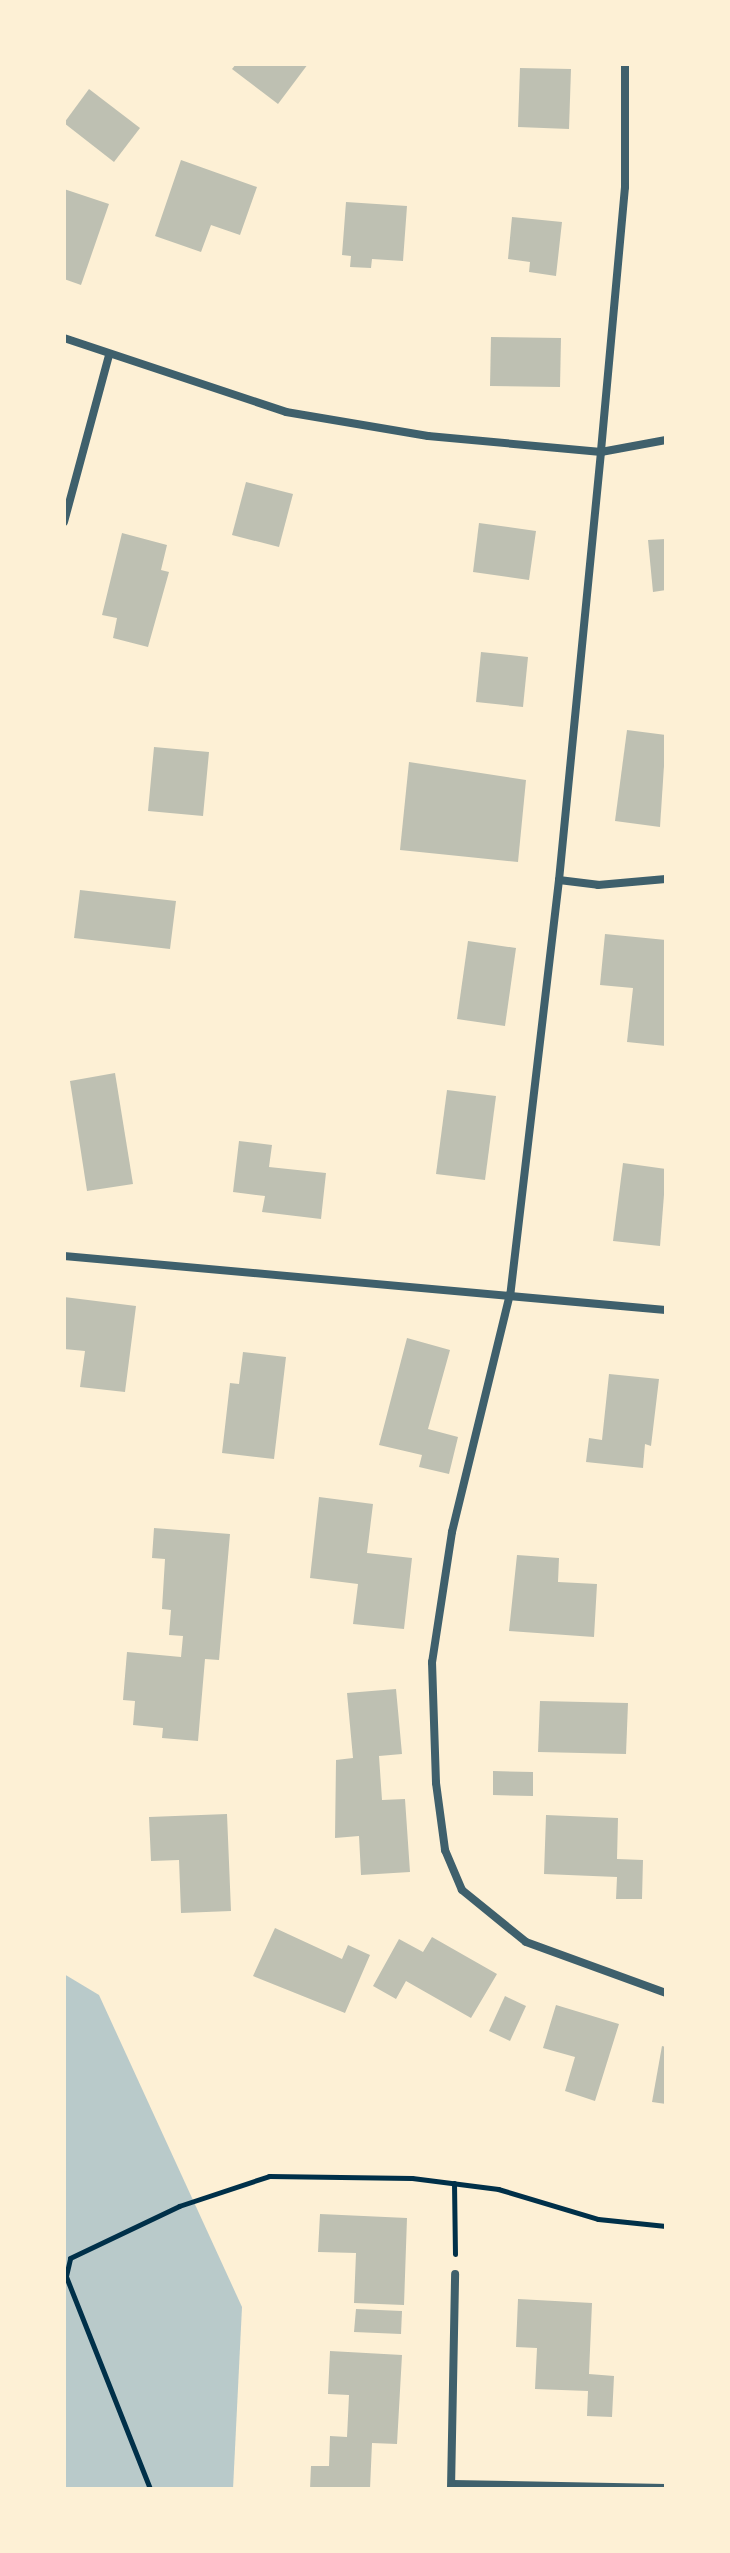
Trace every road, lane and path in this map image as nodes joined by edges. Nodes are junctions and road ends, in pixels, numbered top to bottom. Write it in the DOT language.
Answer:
graph roads {
  1 [pos="625,64"];
  2 [pos="64,338"];
  3 [pos="109,355"];
  4 [pos="666,440"];
  5 [pos="601,452"];
  6 [pos="64,522"];
  7 [pos="666,879"];
  8 [pos="559,880"];
  9 [pos="64,1256"];
  10 [pos="510,1294"];
  11 [pos="666,1310"];
  12 [pos="666,1993"];
  13 [pos="454,2183"];
  14 [pos="666,2226"];
  15 [pos="65,2273"];
  16 [pos="455,2274"];
  17 [pos="452,2486"];
  18 [pos="666,2488"];
  19 [pos="150,2489"];
  1 -- 5 [label="street"];
  2 -- 3 [label="street"];
  3 -- 5 [label="street"];
  3 -- 6 [label="street"];
  4 -- 5 [label="street"];
  5 -- 8 [label="street"];
  7 -- 8 [label="street"];
  8 -- 10 [label="street"];
  9 -- 10 [label="street"];
  10 -- 11 [label="street"];
  10 -- 12 [label="street"];
  13 -- 14 [label="path"];
  13 -- 15 [label="path"];
  13 -- 16 [label="path"];
  15 -- 19 [label="path"];
  16 -- 17 [label="street"];
  17 -- 18 [label="street"];
}
